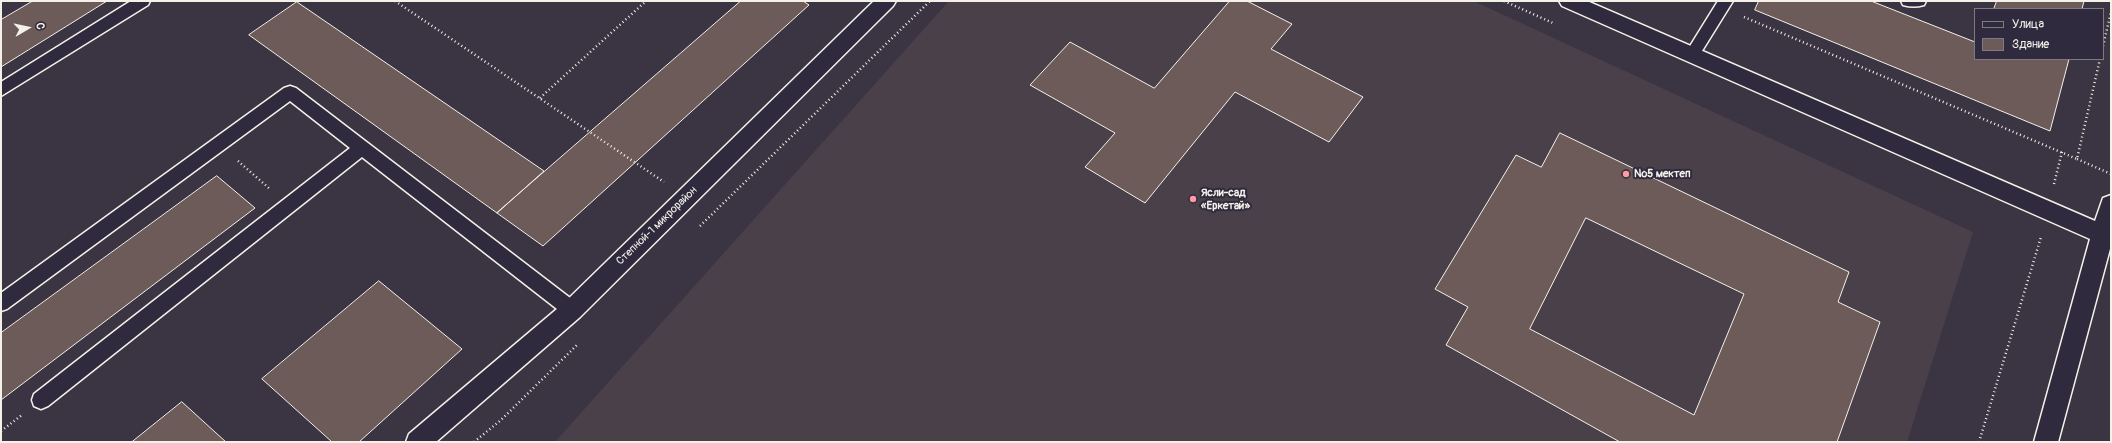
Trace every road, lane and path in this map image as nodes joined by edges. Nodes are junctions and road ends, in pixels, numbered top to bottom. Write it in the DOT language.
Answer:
graph roads {
  1 [pos="143,1"];
  2 [pos="395,1"];
  3 [pos="646,1"];
  4 [pos="886,1"];
  5 [pos="1504,1"];
  6 [pos="1569,1"];
  7 [pos="1908,1"];
  8 [pos="1919,1"];
  9 [pos="1724,4"];
  10 [pos="2111,12"];
  11 [pos="1555,23"];
  12 [pos="2104,42"];
  13 [pos="1692,55"];
  14 [pos="2100,60"];
  15 [pos="1,90"];
  16 [pos="540,98"];
  17 [pos="362,148"];
  18 [pos="2077,159"];
  19 [pos="2111,174"];
  20 [pos="687,197"];
  21 [pos="2111,204"];
  22 [pos="2034,234"];
  23 [pos="2107,235"];
  24 [pos="1,304"];
  25 [pos="572,310"];
  26 [pos="41,400"];
  27 [pos="418,442"];
  28 [pos="1979,442"];
  29 [pos="2046,442"];
  1 -- 15 [label="lane"];
  2 -- 16 [label="path"];
  3 -- 16 [label="path"];
  4 -- 20 [label="street, Степной-1 микрорайон"];
  5 -- 11 [label="path"];
  6 -- 13 [label="street"];
  7 -- 8 [label="lane"];
  9 -- 13 [label="lane"];
  9 -- 18 [label="path"];
  10 -- 12 [label="path"];
  13 -- 23 [label="street"];
  14 -- 18 [label="path"];
  16 -- 20 [label="path"];
  17 -- 24 [label="lane"];
  17 -- 25 [label="lane"];
  17 -- 26 [label="lane"];
  18 -- 19 [label="path"];
  20 -- 25 [label="street, Степной-1 микрорайон"];
  21 -- 23 [label="street"];
  22 -- 28 [label="path"];
  23 -- 29 [label="street"];
  25 -- 27 [label="street, Степной-1 микрорайон"];
}
